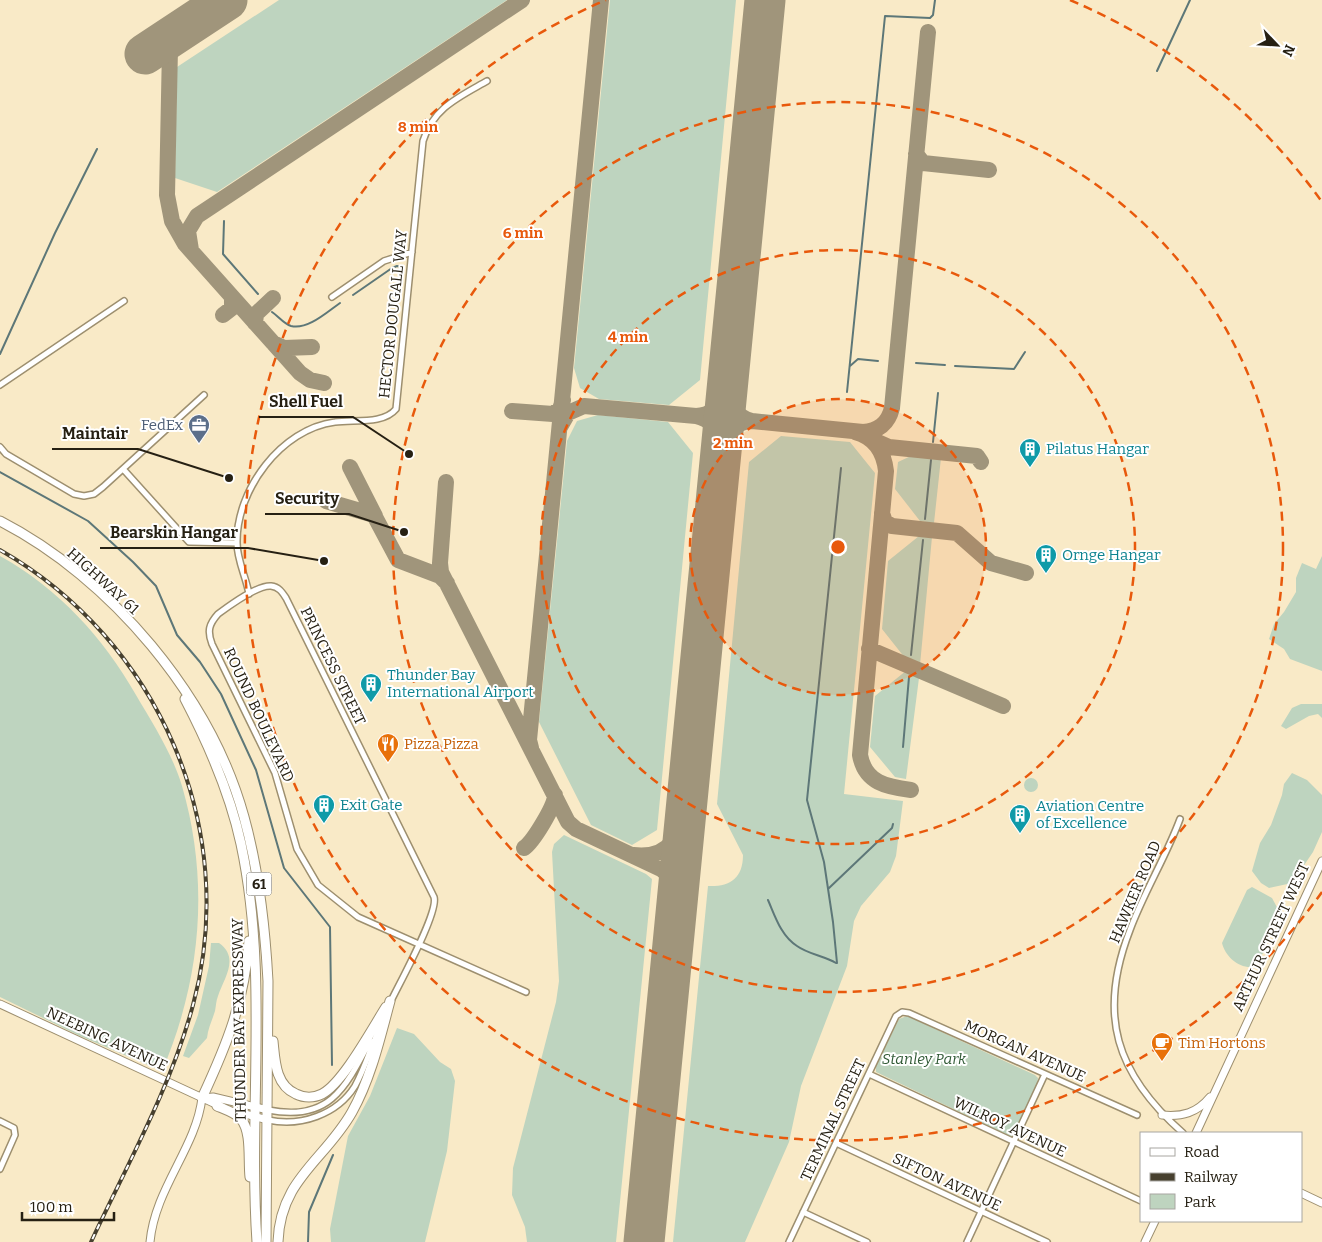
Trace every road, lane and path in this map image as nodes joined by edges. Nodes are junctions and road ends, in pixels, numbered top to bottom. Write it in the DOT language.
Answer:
graph roads {
  1 [pos="487,81"];
  2 [pos="412,252"];
  3 [pos="332,297"];
  4 [pos="124,301"];
  5 [pos="0,385"];
  6 [pos="204,395"];
  7 [pos="0,447"];
  8 [pos="124,470"];
  9 [pos="0,521"];
  10 [pos="237,542"];
  11 [pos="249,594"];
  12 [pos="174,677"];
  13 [pos="1180,819"];
  14 [pos="1322,861"];
  15 [pos="251,911"];
  16 [pos="418,944"];
  17 [pos="268,981"];
  18 [pos="526,992"];
  19 [pos="390,1001"];
  20 [pos="0,1004"];
  21 [pos="902,1012"];
  22 [pos="869,1074"];
  23 [pos="1045,1074"];
  24 [pos="1215,1090"];
  25 [pos="202,1098"];
  26 [pos="217,1106"];
  27 [pos="255,1107"];
  28 [pos="268,1110"];
  29 [pos="1162,1115"];
  30 [pos="1137,1116"];
  31 [pos="255,1118"];
  32 [pos="268,1120"];
  33 [pos="0,1121"];
  34 [pos="1182,1132"];
  35 [pos="1196,1132"];
  36 [pos="1013,1142"];
  37 [pos="836,1143"];
  38 [pos="0,1170"];
  39 [pos="1302,1193"];
  40 [pos="1140,1201"];
  41 [pos="1322,1203"];
  42 [pos="804,1212"];
  43 [pos="981,1212"];
  44 [pos="256,1219"];
  45 [pos="1155,1222"];
  46 [pos="150,1242"];
  47 [pos="256,1242"];
  48 [pos="266,1242"];
  49 [pos="278,1242"];
  50 [pos="789,1242"];
  51 [pos="867,1242"];
  52 [pos="967,1242"];
  53 [pos="1047,1242"];
  54 [pos="1145,1242"];
  1 -- 2 [label="street, HECTOR DOUGALL WAY"];
  2 -- 3 [label="street"];
  2 -- 10 [label="street, HECTOR DOUGALL WAY"];
  4 -- 5 [label="street"];
  6 -- 8 [label="street"];
  7 -- 8 [label="street"];
  8 -- 10 [label="street"];
  9 -- 12 [label="highway, HIGHWAY 61 / 61"];
  10 -- 11 [label="street"];
  11 -- 16 [label="street, PRINCESS STREET"];
  11 -- 16 [label="street, ROUND BOULEVARD"];
  12 -- 15 [label="highway, THUNDER BAY EXPRESSWAY / 61"];
  12 -- 17 [label="highway, THUNDER BAY EXPRESSWAY / 61"];
  13 -- 29 [label="street, HAWKER ROAD"];
  14 -- 24 [label="main road, ARTHUR STREET WEST"];
  15 -- 25 [label="highway"];
  15 -- 27 [label="highway, THUNDER BAY EXPRESSWAY / 61"];
  16 -- 18 [label="street"];
  16 -- 19 [label="street, PRINCESS STREET"];
  17 -- 19 [label="highway"];
  17 -- 28 [label="highway, THUNDER BAY EXPRESSWAY / 61"];
  19 -- 28 [label="street, PRINCESS STREET"];
  19 -- 32 [label="street, PRINCESS STREET"];
  19 -- 49 [label="highway"];
  20 -- 25 [label="main road, NEEBING AVENUE"];
  21 -- 22 [label="street, TERMINAL STREET"];
  21 -- 23 [label="street, MORGAN AVENUE"];
  22 -- 36 [label="street, WILROY AVENUE"];
  22 -- 37 [label="street, TERMINAL STREET"];
  23 -- 30 [label="street, MORGAN AVENUE"];
  23 -- 36 [label="street"];
  24 -- 29 [label="main road"];
  24 -- 35 [label="main road, ARTHUR STREET WEST"];
  25 -- 26 [label="main road, NEEBING AVENUE"];
  25 -- 27 [label="main road, NEEBING AVENUE"];
  25 -- 46 [label="main road"];
  26 -- 31 [label="main road, NEEBING AVENUE"];
  26 -- 44 [label="highway"];
  27 -- 28 [label="main road, NEEBING AVENUE"];
  27 -- 31 [label="highway, THUNDER BAY EXPRESSWAY / 61"];
  28 -- 32 [label="highway, THUNDER BAY EXPRESSWAY / 61"];
  29 -- 34 [label="street, HAWKER ROAD"];
  31 -- 32 [label="main road, NEEBING AVENUE"];
  31 -- 44 [label="highway, THUNDER BAY EXPRESSWAY / 61"];
  32 -- 48 [label="highway, THUNDER BAY EXPRESSWAY / 61"];
  33 -- 38 [label="street"];
  36 -- 40 [label="street, WILROY AVENUE"];
  36 -- 43 [label="street"];
  37 -- 42 [label="street, TERMINAL STREET"];
  37 -- 43 [label="street, SIFTON AVENUE"];
  39 -- 41 [label="main road"];
  42 -- 50 [label="street, TERMINAL STREET"];
  42 -- 51 [label="street"];
  43 -- 52 [label="street"];
  43 -- 53 [label="street, SIFTON AVENUE"];
  44 -- 47 [label="highway, THUNDER BAY EXPRESSWAY / 61"];
  45 -- 54 [label="main road"];
}
